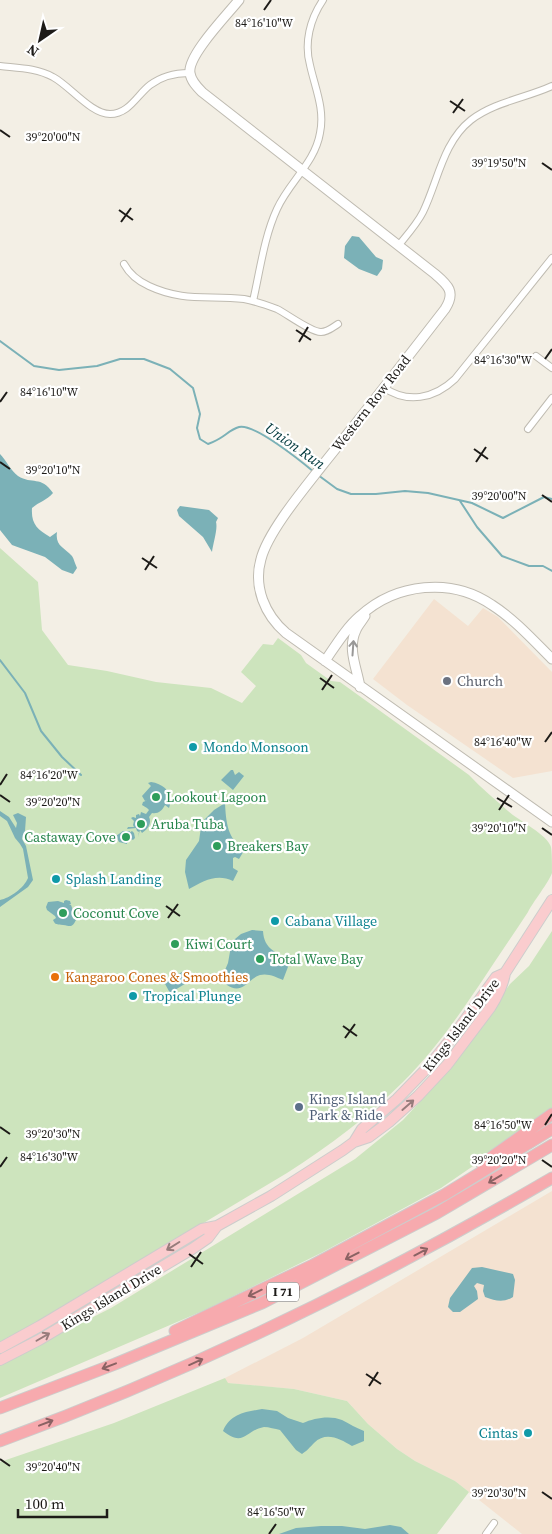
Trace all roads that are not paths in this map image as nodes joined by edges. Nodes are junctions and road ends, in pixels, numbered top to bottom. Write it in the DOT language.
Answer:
graph roads {
  1 [pos="238,0"];
  2 [pos="323,0"];
  3 [pos="0,66"];
  4 [pos="190,73"];
  5 [pos="552,86"];
  6 [pos="303,170"];
  7 [pos="398,246"];
  8 [pos="552,258"];
  9 [pos="124,264"];
  10 [pos="253,301"];
  11 [pos="338,324"];
  12 [pos="536,356"];
  13 [pos="552,368"];
  14 [pos="383,387"];
  15 [pos="551,402"];
  16 [pos="528,428"];
  17 [pos="366,611"];
  18 [pos="552,659"];
  19 [pos="325,661"];
  20 [pos="360,686"];
  21 [pos="552,822"];
  22 [pos="552,900"];
  23 [pos="552,1114"];
  24 [pos="552,1130"];
  25 [pos="552,1145"];
  26 [pos="552,1178"];
  27 [pos="444,1195"];
  28 [pos="217,1226"];
  29 [pos="0,1348"];
  30 [pos="140,1353"];
  31 [pos="0,1360"];
  32 [pos="0,1408"];
  33 [pos="0,1441"];
  34 [pos="494,1523"];
  35 [pos="486,1534"];
  1 -- 4 [label="street"];
  2 -- 6 [label="street"];
  3 -- 4 [label="street"];
  4 -- 6 [label="street, Western Row Road"];
  5 -- 7 [label="street"];
  6 -- 7 [label="street, Western Row Road"];
  6 -- 10 [label="street"];
  7 -- 14 [label="street, Western Row Road"];
  8 -- 14 [label="street"];
  9 -- 10 [label="street"];
  10 -- 11 [label="street"];
  12 -- 13 [label="street"];
  14 -- 19 [label="street, Western Row Road"];
  15 -- 16 [label="street"];
  17 -- 18 [label="street"];
  17 -- 19 [label="street"];
  20 -- 17 [label="street, one-way"];
  19 -- 20 [label="street, Western Row Road"];
  20 -- 21 [label="street, Western Row Road"];
  22 -- 28 [label="main road, Kings Island Drive"];
  23 -- 27 [label="highway"];
  24 -- 27 [label="highway"];
  25 -- 30 [label="highway, I 71, one-way"];
  33 -- 26 [label="highway, I 71, one-way"];
  27 -- 30 [label="highway, one-way"];
  28 -- 29 [label="main road, Kings Island Drive, one-way"];
  31 -- 28 [label="main road, Kings Island Drive, one-way"];
  30 -- 32 [label="highway, I 71, one-way"];
  34 -- 35 [label="street"];
}
